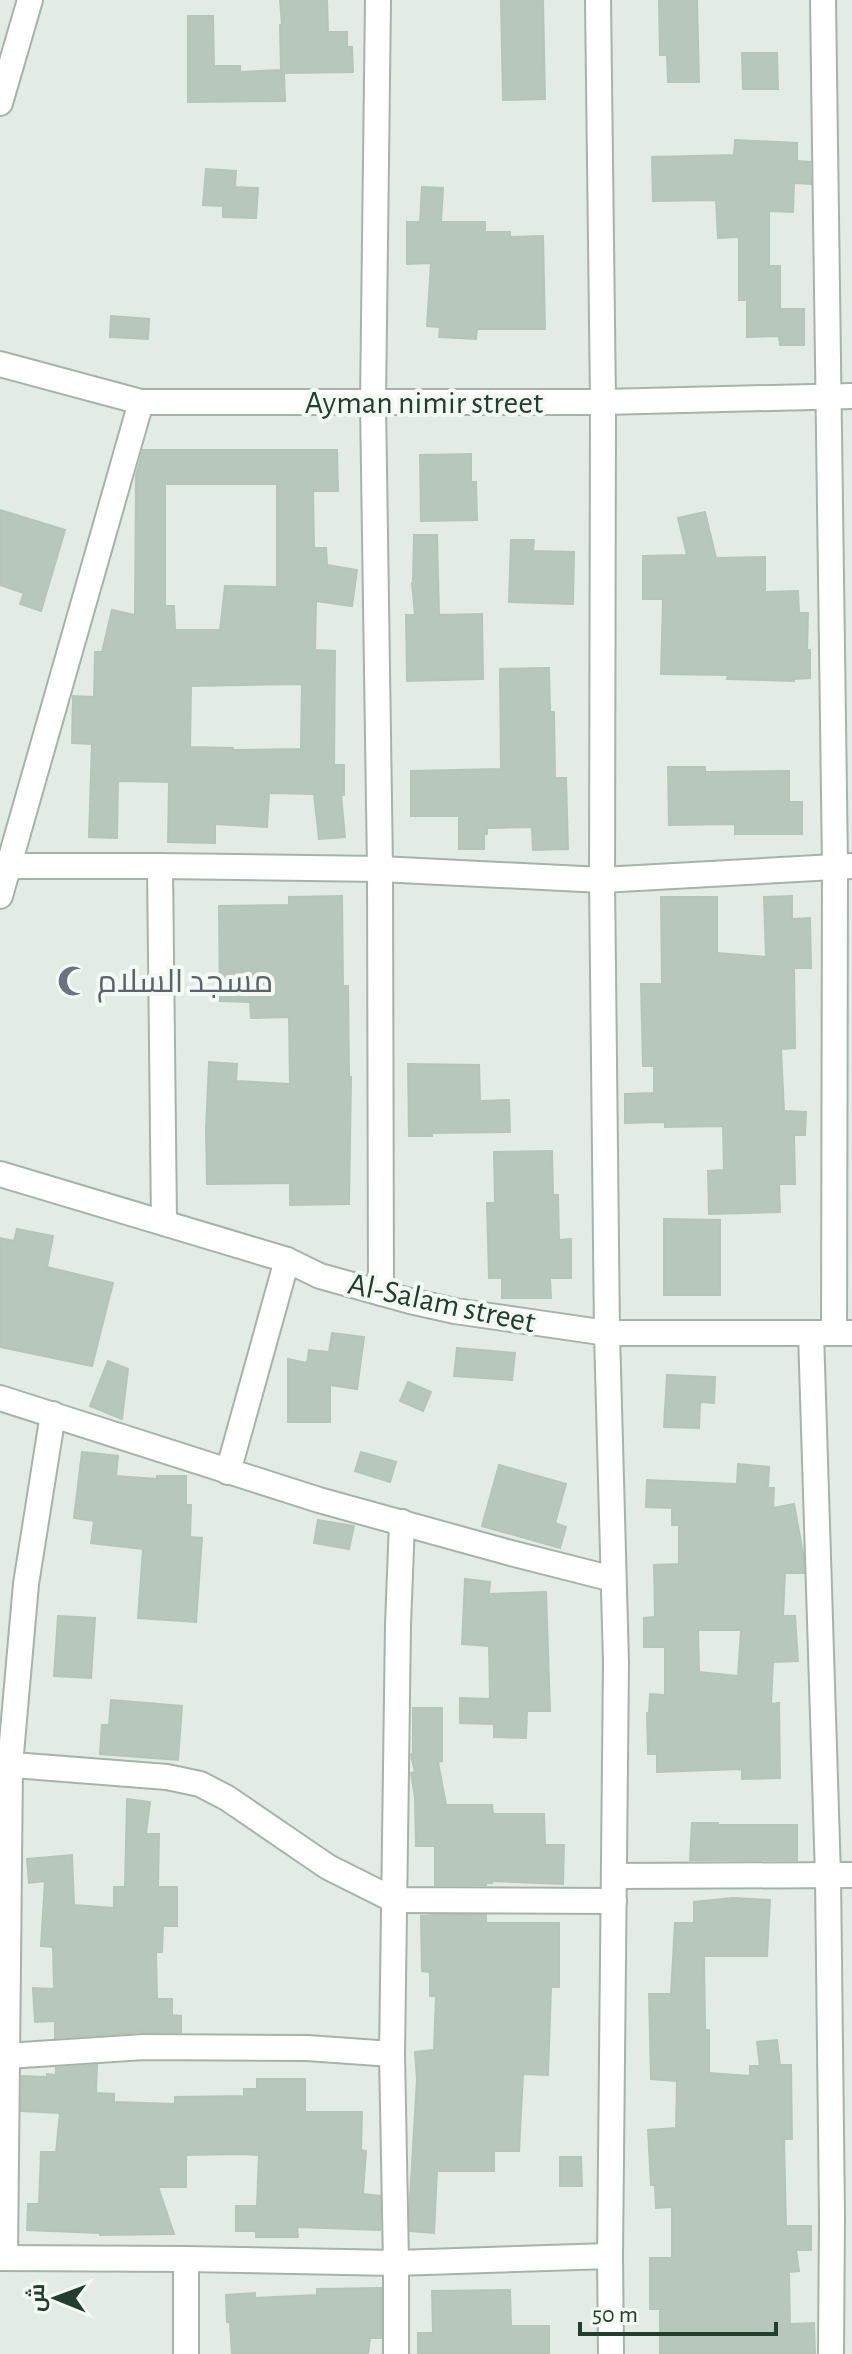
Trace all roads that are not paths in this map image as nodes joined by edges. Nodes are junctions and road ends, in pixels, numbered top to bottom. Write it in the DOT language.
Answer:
graph roads {
  1 [pos="30,0"];
  2 [pos="378,0"];
  3 [pos="598,0"];
  4 [pos="823,0"];
  5 [pos="0,103"];
  6 [pos="0,364"];
  7 [pos="841,396"];
  8 [pos="141,402"];
  9 [pos="373,402"];
  10 [pos="603,402"];
  11 [pos="5,865"];
  12 [pos="160,866"];
  13 [pos="843,866"];
  14 [pos="380,869"];
  15 [pos="602,880"];
  16 [pos="0,896"];
  17 [pos="0,1174"];
  18 [pos="164,1223"];
  19 [pos="287,1260"];
  20 [pos="381,1293"];
  21 [pos="607,1333"];
  22 [pos="832,1333"];
  23 [pos="0,1398"];
  24 [pos="53,1414"];
  25 [pos="228,1472"];
  26 [pos="402,1522"];
  27 [pos="613,1579"];
  28 [pos="5,1765"];
  29 [pos="614,1876"];
  30 [pos="840,1876"];
  31 [pos="394,1900"];
  32 [pos="614,1901"];
  33 [pos="392,2054"];
  34 [pos="7,2056"];
  35 [pos="610,2256"];
  36 [pos="2,2258"];
  37 [pos="186,2259"];
  38 [pos="396,2263"];
  39 [pos="186,2354"];
  40 [pos="396,2354"];
  41 [pos="611,2354"];
  42 [pos="831,2354"];
  1 -- 5 [label="street"];
  2 -- 9 [label="street"];
  3 -- 10 [label="street"];
  4 -- 7 [label="street"];
  6 -- 8 [label="street, Ayman nimir street"];
  7 -- 10 [label="street, Ayman nimir street"];
  7 -- 13 [label="street"];
  8 -- 9 [label="street, Ayman nimir street"];
  8 -- 11 [label="street"];
  9 -- 10 [label="street, Ayman nimir street"];
  9 -- 14 [label="street"];
  10 -- 15 [label="street"];
  11 -- 12 [label="street"];
  11 -- 16 [label="street"];
  12 -- 14 [label="street"];
  12 -- 18 [label="street"];
  13 -- 15 [label="street"];
  13 -- 22 [label="street"];
  14 -- 15 [label="street"];
  14 -- 20 [label="street"];
  15 -- 21 [label="street"];
  17 -- 18 [label="street, Al-Salam street"];
  18 -- 19 [label="street, Al-Salam street"];
  19 -- 20 [label="street, Al-Salam street"];
  19 -- 25 [label="street"];
  20 -- 21 [label="street, Al-Salam street"];
  21 -- 22 [label="street, Al-Salam street"];
  21 -- 27 [label="street"];
  22 -- 30 [label="street"];
  23 -- 24 [label="street"];
  24 -- 25 [label="street"];
  24 -- 28 [label="street"];
  25 -- 26 [label="street"];
  26 -- 27 [label="street"];
  26 -- 31 [label="street"];
  27 -- 29 [label="street"];
  28 -- 31 [label="street"];
  28 -- 34 [label="street"];
  29 -- 30 [label="street"];
  29 -- 32 [label="street"];
  30 -- 42 [label="street"];
  31 -- 32 [label="street"];
  31 -- 33 [label="street"];
  32 -- 35 [label="street"];
  33 -- 34 [label="street"];
  33 -- 38 [label="street"];
  34 -- 36 [label="street"];
  35 -- 38 [label="street"];
  35 -- 41 [label="street"];
  36 -- 37 [label="street"];
  37 -- 38 [label="street"];
  37 -- 39 [label="street"];
  38 -- 40 [label="street"];
}
